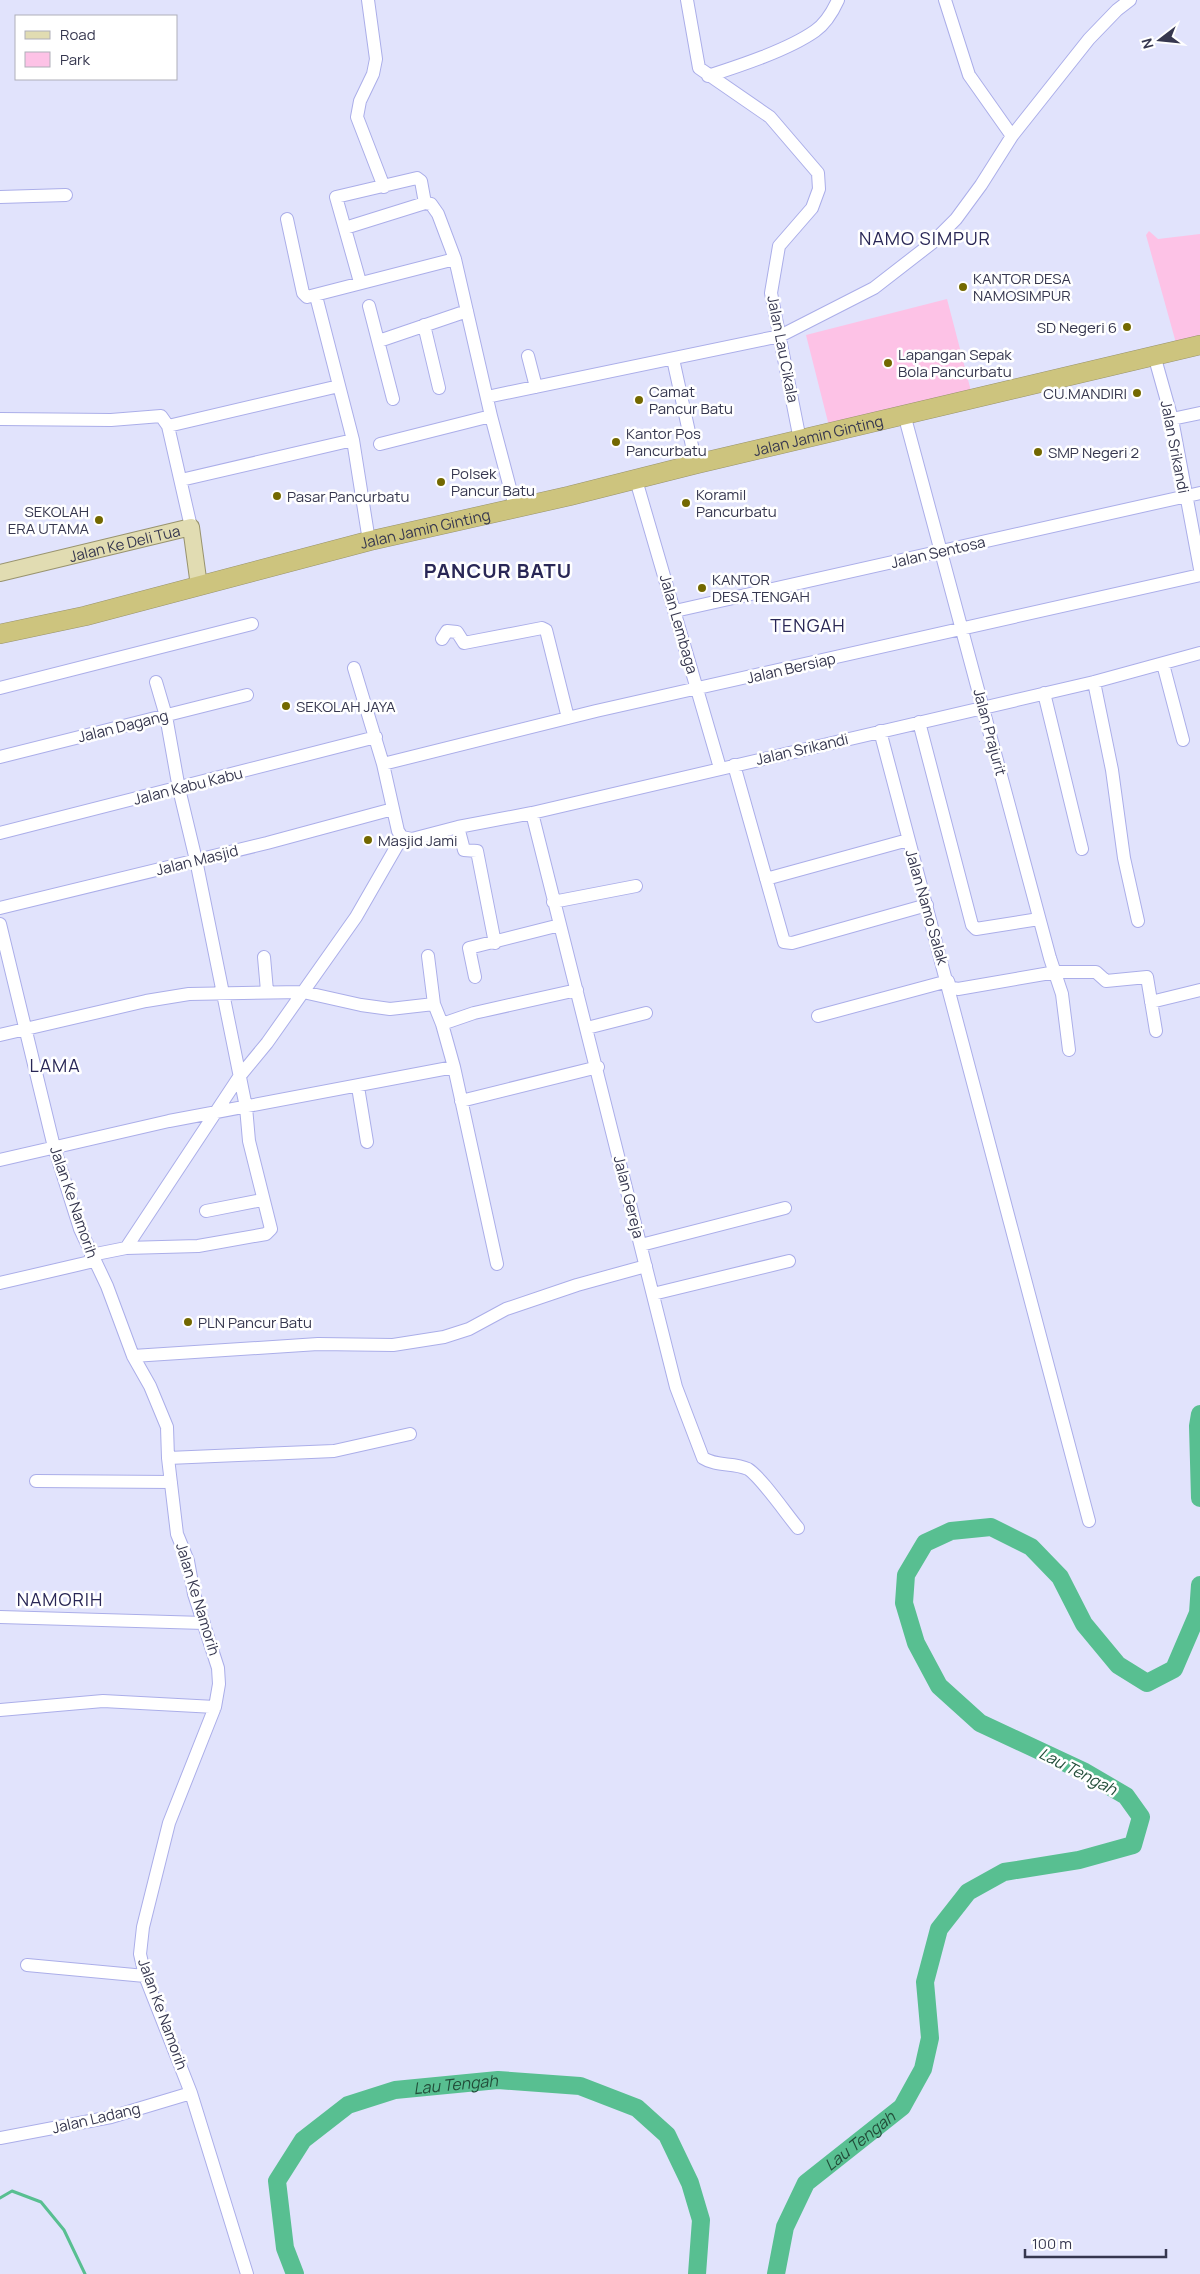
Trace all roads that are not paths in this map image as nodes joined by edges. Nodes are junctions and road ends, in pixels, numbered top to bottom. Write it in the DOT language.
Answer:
graph roads {
  1 [pos="368,0"];
  2 [pos="687,0"];
  3 [pos="838,0"];
  4 [pos="945,0"];
  5 [pos="1130,0"];
  6 [pos="708,76"];
  7 [pos="1012,136"];
  8 [pos="384,187"];
  9 [pos="66,195"];
  10 [pos="0,197"];
  11 [pos="425,203"];
  12 [pos="287,219"];
  13 [pos="345,228"];
  14 [pos="455,259"];
  15 [pos="360,282"];
  16 [pos="316,296"];
  17 [pos="369,306"];
  18 [pos="467,311"];
  19 [pos="424,325"];
  20 [pos="780,336"];
  21 [pos="379,341"];
  22 [pos="1200,345"];
  23 [pos="1154,355"];
  24 [pos="528,356"];
  25 [pos="673,359"];
  26 [pos="339,386"];
  27 [pos="536,387"];
  28 [pos="439,388"];
  29 [pos="487,397"];
  30 [pos="393,399"];
  31 [pos="1200,413"];
  32 [pos="904,414"];
  33 [pos="491,416"];
  34 [pos="0,419"];
  35 [pos="1172,420"];
  36 [pos="168,426"];
  37 [pos="353,440"];
  38 [pos="800,440"];
  39 [pos="380,444"];
  40 [pos="696,464"];
  41 [pos="181,480"];
  42 [pos="636,480"];
  43 [pos="1200,494"];
  44 [pos="1185,497"];
  45 [pos="515,506"];
  46 [pos="191,527"];
  47 [pos="370,540"];
  48 [pos="941,551"];
  49 [pos="1200,568"];
  50 [pos="0,573"];
  51 [pos="1200,575"];
  52 [pos="199,586"];
  53 [pos="675,611"];
  54 [pos="252,624"];
  55 [pos="961,628"];
  56 [pos="0,634"];
  57 [pos="442,638"];
  58 [pos="1200,653"];
  59 [pos="1163,664"];
  60 [pos="354,668"];
  61 [pos="156,682"];
  62 [pos="1094,682"];
  63 [pos="0,688"];
  64 [pos="698,690"];
  65 [pos="1044,693"];
  66 [pos="247,695"];
  67 [pos="983,706"];
  68 [pos="166,716"];
  69 [pos="568,718"];
  70 [pos="919,722"];
  71 [pos="880,732"];
  72 [pos="376,737"];
  73 [pos="1183,740"];
  74 [pos="0,757"];
  75 [pos="383,764"];
  76 [pos="734,764"];
  77 [pos="720,768"];
  78 [pos="179,789"];
  79 [pos="393,809"];
  80 [pos="532,813"];
  81 [pos="458,827"];
  82 [pos="0,833"];
  83 [pos="402,837"];
  84 [pos="908,840"];
  85 [pos="1082,849"];
  86 [pos="196,860"];
  87 [pos="766,879"];
  88 [pos="636,886"];
  89 [pos="553,902"];
  90 [pos="927,905"];
  91 [pos="0,908"];
  92 [pos="1039,919"];
  93 [pos="1138,921"];
  94 [pos="0,924"];
  95 [pos="560,925"];
  96 [pos="495,942"];
  97 [pos="428,956"];
  98 [pos="264,957"];
  99 [pos="1056,972"];
  100 [pos="475,977"];
  101 [pos="948,981"];
  102 [pos="577,990"];
  103 [pos="1200,990"];
  104 [pos="266,991"];
  105 [pos="303,992"];
  106 [pos="223,994"];
  107 [pos="1151,1002"];
  108 [pos="434,1004"];
  109 [pos="646,1013"];
  110 [pos="818,1016"];
  111 [pos="442,1024"];
  112 [pos="587,1028"];
  113 [pos="25,1029"];
  114 [pos="1156,1031"];
  115 [pos="0,1035"];
  116 [pos="1069,1050"];
  117 [pos="454,1067"];
  118 [pos="598,1067"];
  119 [pos="239,1077"];
  120 [pos="358,1087"];
  121 [pos="462,1101"];
  122 [pos="246,1107"];
  123 [pos="217,1112"];
  124 [pos="367,1142"];
  125 [pos="54,1147"];
  126 [pos="0,1160"];
  127 [pos="262,1200"];
  128 [pos="785,1208"];
  129 [pos="206,1211"];
  130 [pos="641,1245"];
  131 [pos="126,1248"];
  132 [pos="92,1258"];
  133 [pos="788,1261"];
  134 [pos="497,1264"];
  135 [pos="646,1266"];
  136 [pos="0,1283"];
  137 [pos="653,1294"];
  138 [pos="133,1356"];
  139 [pos="410,1434"];
  140 [pos="168,1458"];
  141 [pos="36,1481"];
  142 [pos="171,1482"];
  143 [pos="1089,1521"];
  144 [pos="798,1528"];
  145 [pos="0,1617"];
  146 [pos="204,1623"];
  147 [pos="215,1707"];
  148 [pos="0,1710"];
  149 [pos="28,1965"];
  150 [pos="145,1976"];
  151 [pos="191,2093"];
  152 [pos="0,2138"];
  153 [pos="247,2274"];
  1 -- 8 [label="street"];
  2 -- 6 [label="street, Jalan Lau Cikala"];
  3 -- 6 [label="street"];
  4 -- 7 [label="street"];
  5 -- 7 [label="street"];
  6 -- 20 [label="street, Jalan Lau Cikala"];
  7 -- 20 [label="street"];
  8 -- 11 [label="street"];
  8 -- 13 [label="street"];
  9 -- 10 [label="street"];
  11 -- 13 [label="street"];
  11 -- 14 [label="street"];
  12 -- 16 [label="street"];
  13 -- 15 [label="street"];
  14 -- 15 [label="street"];
  14 -- 18 [label="street"];
  15 -- 16 [label="street"];
  16 -- 26 [label="street"];
  17 -- 21 [label="street"];
  18 -- 19 [label="street"];
  18 -- 29 [label="street"];
  19 -- 21 [label="street"];
  19 -- 28 [label="street"];
  20 -- 25 [label="street"];
  20 -- 38 [label="street, Jalan Lau Cikala"];
  21 -- 30 [label="street"];
  22 -- 23 [label="highway, Jalan Jamin Ginting"];
  23 -- 32 [label="highway, Jalan Jamin Ginting"];
  23 -- 35 [label="street, Jalan Srikandi"];
  24 -- 27 [label="street"];
  25 -- 27 [label="street"];
  25 -- 40 [label="street"];
  26 -- 36 [label="street"];
  26 -- 37 [label="street"];
  27 -- 29 [label="street"];
  29 -- 33 [label="street"];
  31 -- 35 [label="street"];
  32 -- 38 [label="highway, Jalan Jamin Ginting"];
  32 -- 48 [label="street, Jalan Prajurit"];
  33 -- 39 [label="street"];
  33 -- 45 [label="street"];
  34 -- 36 [label="street"];
  35 -- 44 [label="street, Jalan Srikandi"];
  36 -- 41 [label="street"];
  37 -- 41 [label="street"];
  37 -- 47 [label="street"];
  38 -- 40 [label="highway, Jalan Jamin Ginting"];
  40 -- 42 [label="highway, Jalan Jamin Ginting"];
  41 -- 46 [label="street"];
  42 -- 45 [label="highway, Jalan Jamin Ginting"];
  42 -- 53 [label="street, Jalan Lembaga"];
  43 -- 44 [label="street, Jalan Sentosa"];
  44 -- 48 [label="street, Jalan Sentosa"];
  44 -- 49 [label="street, Jalan Srikandi"];
  45 -- 47 [label="highway, Jalan Jamin Ginting"];
  46 -- 50 [label="main road, Jalan Ke Deli Tua"];
  46 -- 52 [label="main road, Jalan Ke Deli Tua"];
  47 -- 52 [label="highway, Jalan Jamin Ginting"];
  48 -- 53 [label="street, Jalan Sentosa"];
  48 -- 55 [label="street, Jalan Prajurit"];
  51 -- 55 [label="street, Jalan Bersiap"];
  52 -- 56 [label="highway, Jalan Jamin Ginting"];
  53 -- 64 [label="street, Jalan Lembaga"];
  54 -- 63 [label="street"];
  55 -- 64 [label="street, Jalan Bersiap"];
  55 -- 67 [label="street, Jalan Prajurit"];
  57 -- 69 [label="street"];
  58 -- 59 [label="street, Jalan Srikandi"];
  59 -- 62 [label="street, Jalan Srikandi"];
  59 -- 73 [label="street"];
  60 -- 72 [label="street"];
  61 -- 68 [label="street"];
  62 -- 65 [label="street, Jalan Srikandi"];
  62 -- 93 [label="street"];
  64 -- 69 [label="street, Jalan Bersiap"];
  64 -- 77 [label="street, Jalan Lembaga"];
  65 -- 67 [label="street, Jalan Srikandi"];
  65 -- 85 [label="street"];
  66 -- 68 [label="street, Jalan Dagang"];
  67 -- 70 [label="street, Jalan Srikandi"];
  67 -- 92 [label="street, Jalan Prajurit"];
  68 -- 74 [label="street, Jalan Dagang"];
  68 -- 78 [label="street"];
  69 -- 75 [label="street, Jalan Bersiap"];
  70 -- 71 [label="street, Jalan Srikandi"];
  70 -- 92 [label="street"];
  71 -- 76 [label="street, Jalan Srikandi"];
  71 -- 84 [label="street, Jalan Namo Salak"];
  72 -- 75 [label="street"];
  72 -- 78 [label="street, Jalan Kabu Kabu"];
  75 -- 79 [label="street"];
  76 -- 77 [label="street, Jalan Srikandi"];
  76 -- 87 [label="street"];
  77 -- 80 [label="street, Jalan Srikandi"];
  78 -- 82 [label="street, Jalan Kabu Kabu"];
  78 -- 86 [label="street"];
  79 -- 83 [label="street"];
  79 -- 86 [label="street, Jalan Masjid"];
  80 -- 81 [label="street, Jalan Srikandi"];
  80 -- 89 [label="street, Jalan Gereja"];
  81 -- 83 [label="street, Jalan Srikandi"];
  81 -- 96 [label="street"];
  83 -- 105 [label="street"];
  84 -- 87 [label="street"];
  84 -- 90 [label="street, Jalan Namo Salak"];
  86 -- 91 [label="street, Jalan Masjid"];
  86 -- 106 [label="street"];
  87 -- 90 [label="street"];
  88 -- 89 [label="street"];
  89 -- 95 [label="street, Jalan Gereja"];
  90 -- 101 [label="street, Jalan Namo Salak"];
  92 -- 99 [label="street, Jalan Prajurit"];
  94 -- 113 [label="street, Jalan Ke Namorih"];
  95 -- 96 [label="street"];
  95 -- 102 [label="street, Jalan Gereja"];
  96 -- 100 [label="street"];
  97 -- 108 [label="street"];
  98 -- 104 [label="street"];
  99 -- 101 [label="street"];
  99 -- 107 [label="street"];
  99 -- 116 [label="street, Jalan Prajurit"];
  101 -- 110 [label="street, Jalan Namo Salak"];
  101 -- 143 [label="street"];
  102 -- 111 [label="street"];
  102 -- 112 [label="street, Jalan Gereja"];
  103 -- 107 [label="street"];
  104 -- 105 [label="street"];
  104 -- 106 [label="street"];
  105 -- 108 [label="street"];
  105 -- 119 [label="street"];
  106 -- 113 [label="street"];
  106 -- 119 [label="street"];
  107 -- 114 [label="street"];
  108 -- 111 [label="street"];
  109 -- 112 [label="street"];
  111 -- 117 [label="street"];
  112 -- 118 [label="street, Jalan Gereja"];
  113 -- 115 [label="street"];
  113 -- 125 [label="street, Jalan Ke Namorih"];
  117 -- 120 [label="street"];
  117 -- 121 [label="street"];
  118 -- 121 [label="street"];
  118 -- 130 [label="street, Jalan Gereja"];
  119 -- 122 [label="street"];
  119 -- 123 [label="street"];
  120 -- 122 [label="street"];
  120 -- 124 [label="street"];
  121 -- 134 [label="street"];
  122 -- 123 [label="street"];
  122 -- 127 [label="street"];
  123 -- 125 [label="street"];
  123 -- 131 [label="street"];
  125 -- 126 [label="street"];
  125 -- 132 [label="street, Jalan Ke Namorih"];
  127 -- 129 [label="street"];
  127 -- 131 [label="street"];
  128 -- 130 [label="street"];
  130 -- 135 [label="street, Jalan Gereja"];
  131 -- 132 [label="street"];
  132 -- 136 [label="street"];
  132 -- 138 [label="street, Jalan Ke Namorih"];
  133 -- 137 [label="street"];
  135 -- 137 [label="street, Jalan Gereja"];
  135 -- 138 [label="street"];
  137 -- 144 [label="street, Jalan Gereja"];
  138 -- 140 [label="street, Jalan Ke Namorih"];
  139 -- 140 [label="street"];
  140 -- 142 [label="street, Jalan Ke Namorih"];
  141 -- 142 [label="street"];
  142 -- 146 [label="street, Jalan Ke Namorih"];
  145 -- 146 [label="street"];
  146 -- 147 [label="street, Jalan Ke Namorih"];
  147 -- 148 [label="street"];
  147 -- 150 [label="street, Jalan Ke Namorih"];
  149 -- 150 [label="street"];
  150 -- 151 [label="street, Jalan Ke Namorih"];
  151 -- 152 [label="street, Jalan Ladang"];
  151 -- 153 [label="street, Jalan Ke Namorih"];
}
